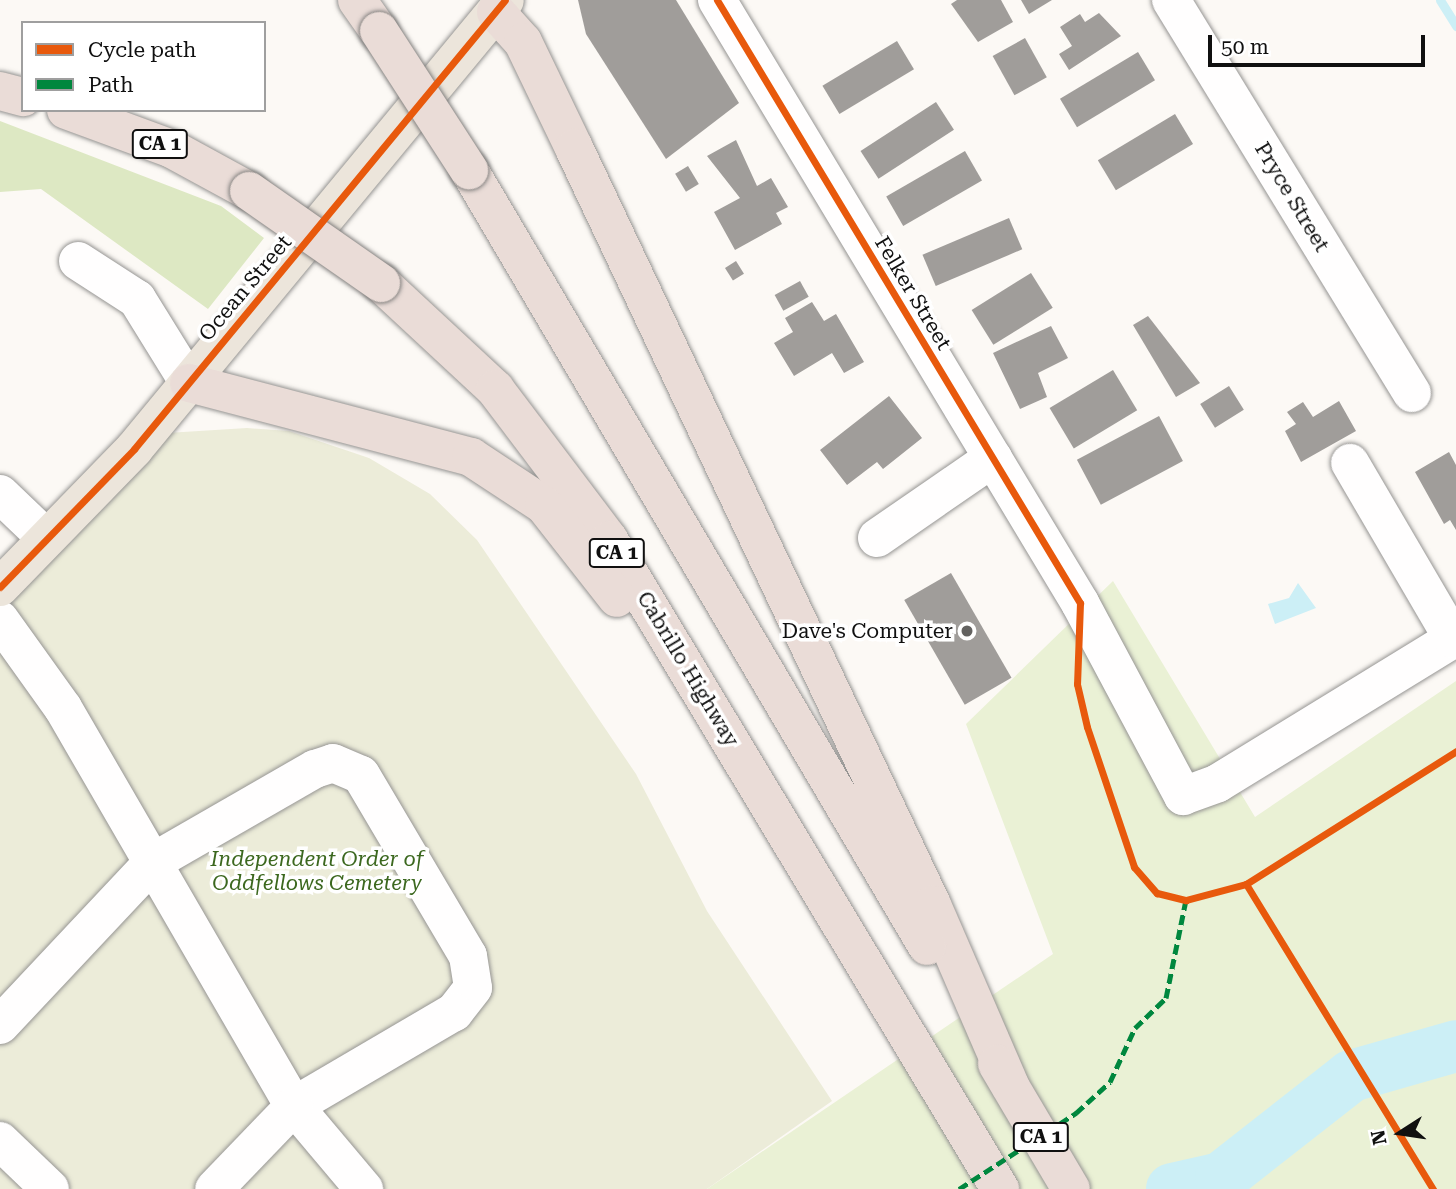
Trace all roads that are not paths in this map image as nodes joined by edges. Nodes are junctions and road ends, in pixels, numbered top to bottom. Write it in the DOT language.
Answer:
graph roads {
  1 [pos="357,0"];
  2 [pos="717,0"];
  3 [pos="1171,0"];
  4 [pos="501,6"];
  5 [pos="0,91"];
  6 [pos="21,96"];
  7 [pos="71,112"];
  8 [pos="78,261"];
  9 [pos="189,383"];
  10 [pos="1412,393"];
  11 [pos="993,458"];
  12 [pos="1350,463"];
  13 [pos="0,494"];
  14 [pos="46,537"];
  15 [pos="877,538"];
  16 [pos="5,572"];
  17 [pos="0,620"];
  18 [pos="153,862"];
  19 [pos="803,862"];
  20 [pos="0,1025"];
  21 [pos="1010,1086"];
  22 [pos="294,1106"];
  23 [pos="0,1141"];
  24 [pos="50,1189"];
  25 [pos="214,1189"];
  26 [pos="364,1189"];
  27 [pos="1000,1189"];
  28 [pos="1071,1189"];
  1 -- 21 [label="highway, CA 1, bridge"];
  2 -- 11 [label="street, Felker Street"];
  3 -- 10 [label="street, Pryce Street"];
  4 -- 9 [label="main road, Ocean Street"];
  4 -- 21 [label="highway"];
  5 -- 6 [label="highway"];
  7 -- 19 [label="highway, Cabrillo Highway / CA 1, bridge"];
  8 -- 9 [label="street"];
  9 -- 14 [label="main road, Ocean Street"];
  9 -- 19 [label="highway"];
  11 -- 12 [label="street, Felker Street"];
  11 -- 15 [label="street"];
  13 -- 14 [label="street"];
  14 -- 16 [label="main road, Ocean Street"];
  17 -- 18 [label="street"];
  18 -- 20 [label="street"];
  18 -- 22 [label="street"];
  18 -- 22 [label="street"];
  19 -- 27 [label="highway, Cabrillo Highway / CA 1"];
  21 -- 28 [label="highway, CA 1"];
  22 -- 25 [label="street"];
  22 -- 26 [label="street"];
  23 -- 24 [label="street"];
}
